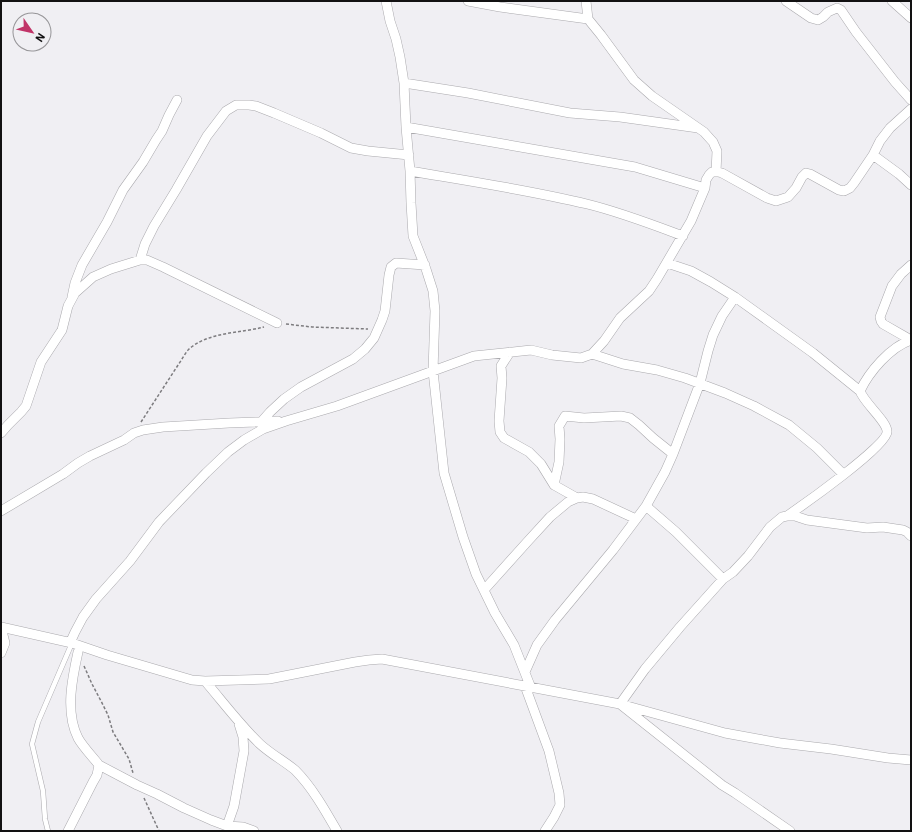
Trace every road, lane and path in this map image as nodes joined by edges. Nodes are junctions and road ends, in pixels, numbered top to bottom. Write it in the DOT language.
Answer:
graph roads {
  1 [pos="386,1"];
  2 [pos="468,1"];
  3 [pos="586,1"];
  4 [pos="786,1"];
  5 [pos="892,1"];
  6 [pos="911,18"];
  7 [pos="588,19"];
  8 [pos="404,83"];
  9 [pos="177,100"];
  10 [pos="911,100"];
  11 [pos="911,109"];
  12 [pos="406,127"];
  13 [pos="698,128"];
  14 [pos="409,155"];
  15 [pos="873,155"];
  16 [pos="410,170"];
  17 [pos="716,172"];
  18 [pos="911,185"];
  19 [pos="705,188"];
  20 [pos="683,236"];
  21 [pos="140,260"];
  22 [pos="667,264"];
  23 [pos="425,265"];
  24 [pos="911,265"];
  25 [pos="735,297"];
  26 [pos="72,298"];
  27 [pos="277,323"];
  28 [pos="379,329"];
  29 [pos="911,340"];
  30 [pos="510,352"];
  31 [pos="592,354"];
  32 [pos="433,371"];
  33 [pos="700,383"];
  34 [pos="860,391"];
  35 [pos="286,421"];
  36 [pos="262,422"];
  37 [pos="1,433"];
  38 [pos="134,433"];
  39 [pos="673,454"];
  40 [pos="843,474"];
  41 [pos="554,485"];
  42 [pos="577,498"];
  43 [pos="646,506"];
  44 [pos="1,511"];
  45 [pos="787,516"];
  46 [pos="636,519"];
  47 [pos="911,536"];
  48 [pos="723,579"];
  49 [pos="484,590"];
  50 [pos="1,627"];
  51 [pos="71,643"];
  52 [pos="78,652"];
  53 [pos="1,653"];
  54 [pos="84,666"];
  55 [pos="525,672"];
  56 [pos="205,681"];
  57 [pos="528,687"];
  58 [pos="620,704"];
  59 [pos="237,719"];
  60 [pos="911,760"];
  61 [pos="99,765"];
  62 [pos="137,785"];
  63 [pos="768,816"];
  64 [pos="227,826"];
  65 [pos="48,831"];
  66 [pos="68,831"];
  67 [pos="159,831"];
  68 [pos="254,831"];
  69 [pos="337,831"];
  70 [pos="545,831"];
  71 [pos="776,831"];
  72 [pos="790,831"];
  1 -- 8 [label="street"];
  2 -- 7 [label="street"];
  3 -- 7 [label="street"];
  4 -- 10 [label="street"];
  5 -- 6 [label="street"];
  7 -- 13 [label="street"];
  8 -- 12 [label="street"];
  8 -- 13 [label="street"];
  9 -- 26 [label="street"];
  11 -- 15 [label="street"];
  12 -- 14 [label="street"];
  12 -- 19 [label="street"];
  13 -- 17 [label="street"];
  14 -- 16 [label="street"];
  14 -- 21 [label="street"];
  15 -- 17 [label="street"];
  15 -- 18 [label="street"];
  16 -- 20 [label="street"];
  16 -- 23 [label="street"];
  17 -- 19 [label="street"];
  19 -- 20 [label="street"];
  20 -- 22 [label="street"];
  21 -- 26 [label="street"];
  21 -- 27 [label="street"];
  22 -- 25 [label="street"];
  22 -- 31 [label="street"];
  23 -- 28 [label="street"];
  23 -- 32 [label="street"];
  24 -- 29 [label="street"];
  25 -- 33 [label="street"];
  25 -- 34 [label="street"];
  26 -- 37 [label="street"];
  27 -- 28 [label="path"];
  27 -- 38 [label="path"];
  28 -- 36 [label="street"];
  29 -- 34 [label="street"];
  30 -- 31 [label="street"];
  30 -- 32 [label="street"];
  30 -- 41 [label="street"];
  31 -- 33 [label="street"];
  32 -- 35 [label="street"];
  32 -- 49 [label="street"];
  33 -- 39 [label="street"];
  33 -- 40 [label="street"];
  34 -- 40 [label="street"];
  35 -- 36 [label="street"];
  35 -- 51 [label="street"];
  36 -- 38 [label="street"];
  38 -- 44 [label="street"];
  39 -- 41 [label="street"];
  39 -- 43 [label="street"];
  40 -- 45 [label="street"];
  41 -- 42 [label="street"];
  42 -- 46 [label="street"];
  42 -- 49 [label="street"];
  43 -- 46 [label="street"];
  43 -- 48 [label="street"];
  45 -- 47 [label="street"];
  45 -- 48 [label="street"];
  46 -- 55 [label="street"];
  48 -- 58 [label="street"];
  49 -- 55 [label="street"];
  50 -- 51 [label="street"];
  50 -- 53 [label="street"];
  51 -- 56 [label="street"];
  51 -- 65 [label="lane"];
  52 -- 61 [label="street"];
  54 -- 62 [label="path"];
  55 -- 57 [label="street"];
  56 -- 57 [label="street"];
  56 -- 59 [label="street"];
  57 -- 58 [label="street"];
  57 -- 70 [label="street"];
  58 -- 60 [label="street"];
  58 -- 63 [label="street"];
  59 -- 64 [label="street"];
  59 -- 69 [label="street"];
  61 -- 62 [label="street"];
  61 -- 66 [label="street"];
  62 -- 64 [label="street"];
  62 -- 67 [label="path"];
  63 -- 71 [label="street"];
  63 -- 72 [label="street"];
  64 -- 68 [label="street"];
}
